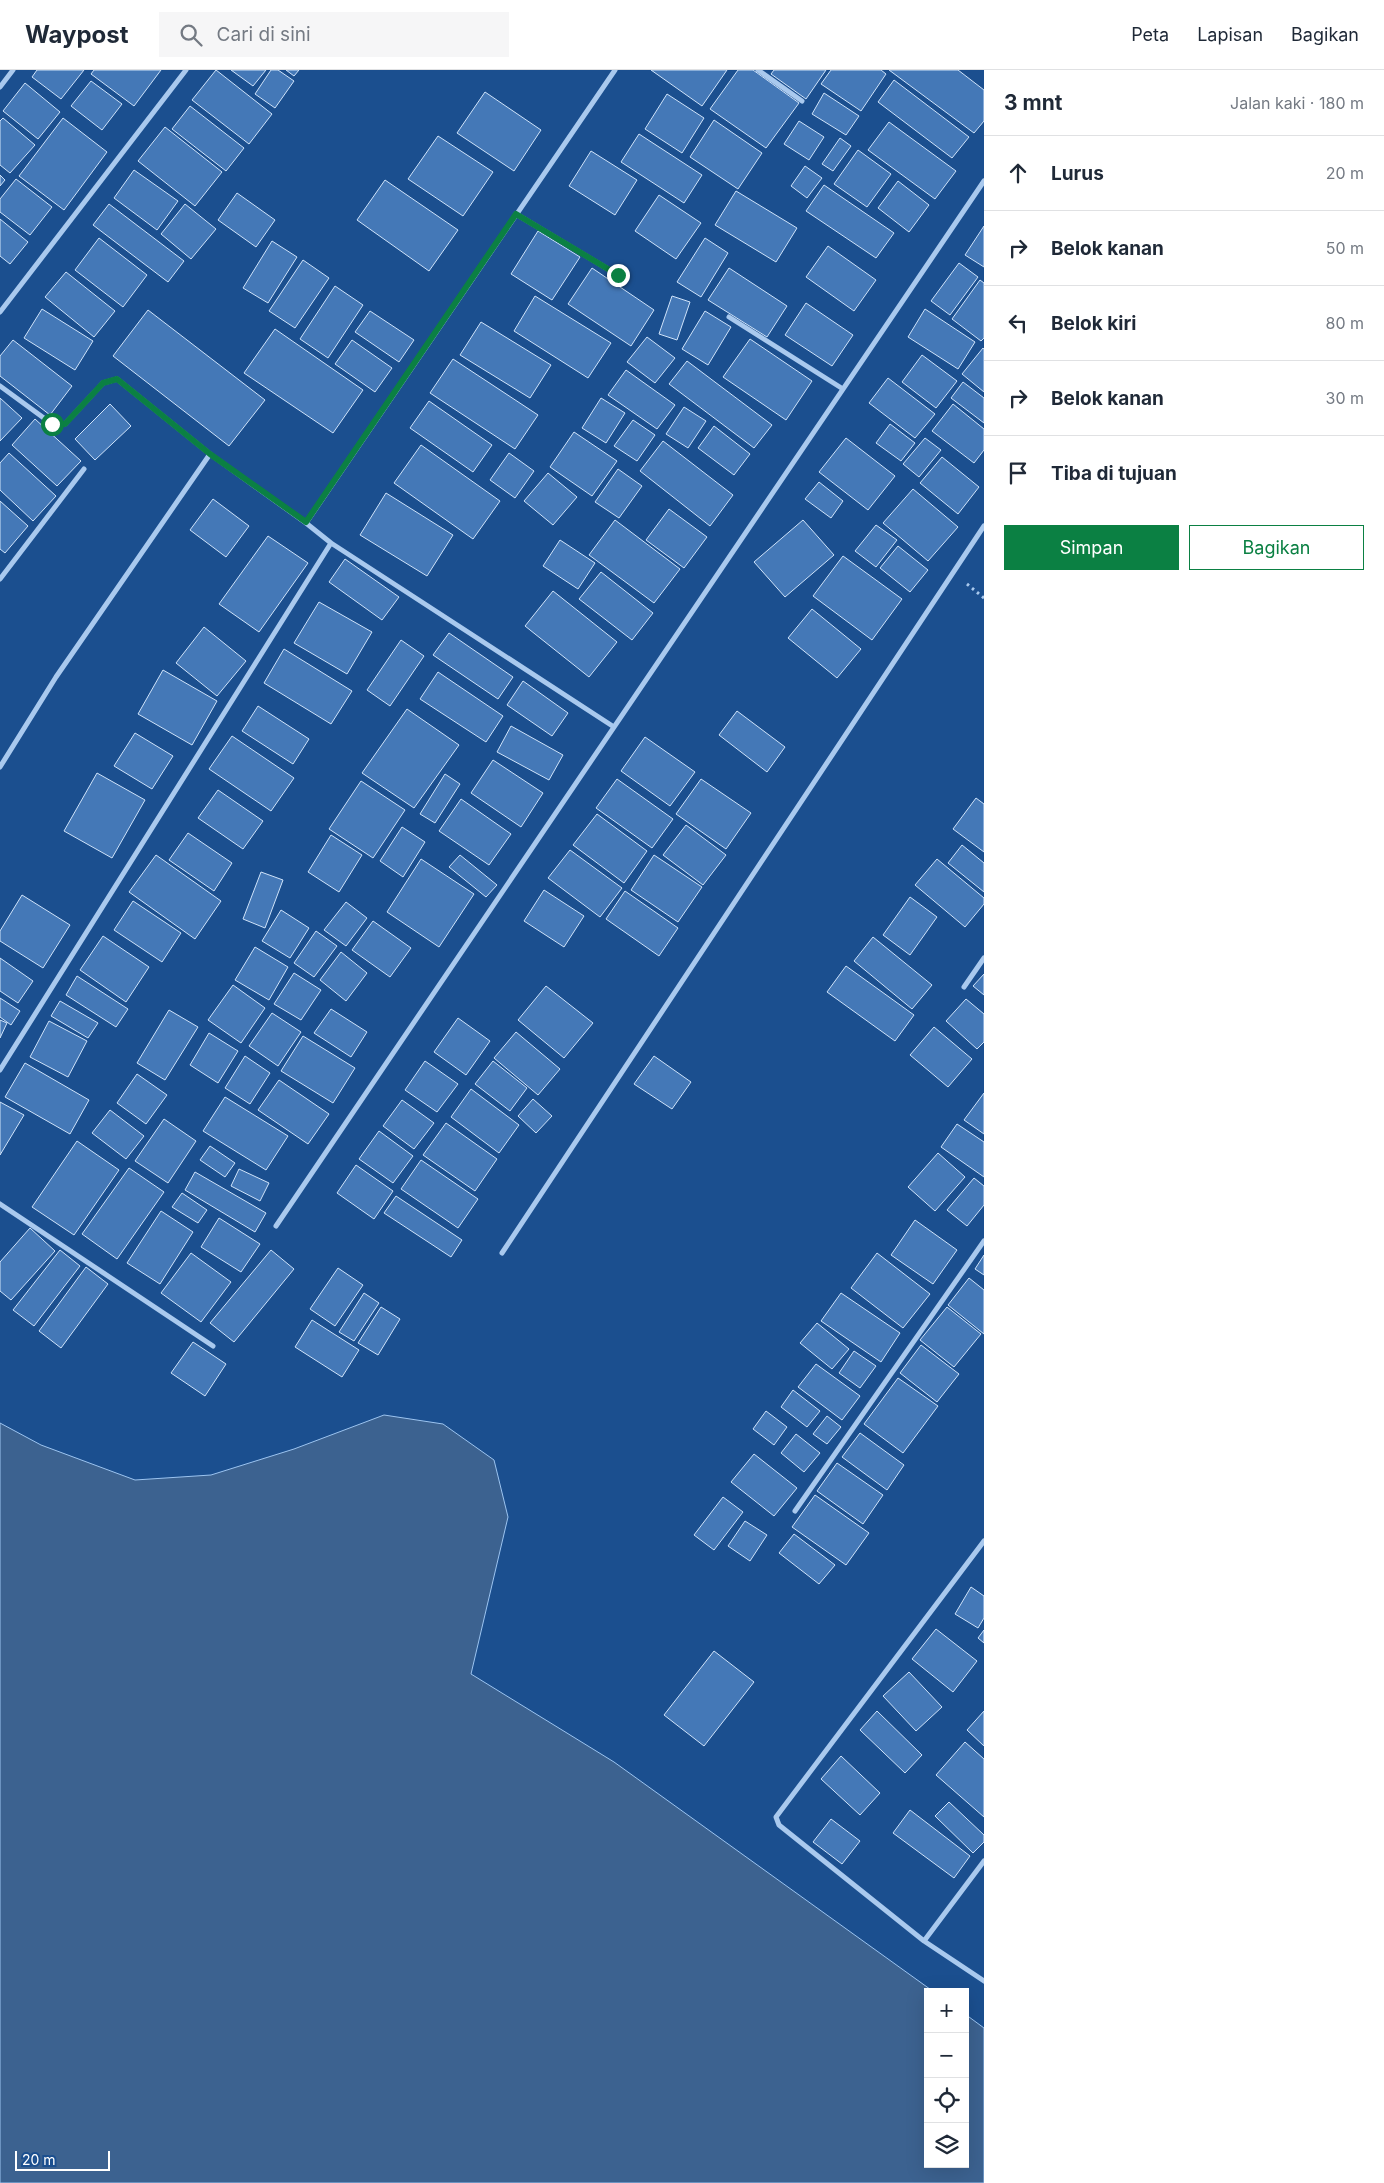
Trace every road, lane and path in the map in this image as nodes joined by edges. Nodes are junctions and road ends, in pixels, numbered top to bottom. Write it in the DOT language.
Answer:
graph roads {
  1 [pos="13,70"];
  2 [pos="186,70"];
  3 [pos="615,70"];
  4 [pos="758,70"];
  5 [pos="0,87"];
  6 [pos="802,101"];
  7 [pos="984,181"];
  8 [pos="516,214"];
  9 [pos="618,275"];
  10 [pos="0,312"];
  11 [pos="729,317"];
  12 [pos="0,386"];
  13 [pos="843,389"];
  14 [pos="210,454"];
  15 [pos="84,468"];
  16 [pos="306,522"];
  17 [pos="984,526"];
  18 [pos="331,544"];
  19 [pos="0,579"];
  20 [pos="614,728"];
  21 [pos="0,767"];
  22 [pos="984,958"];
  23 [pos="964,987"];
  24 [pos="0,1070"];
  25 [pos="0,1204"];
  26 [pos="276,1226"];
  27 [pos="984,1241"];
  28 [pos="502,1253"];
  29 [pos="213,1346"];
  30 [pos="795,1511"];
  31 [pos="984,1541"];
  32 [pos="984,1861"];
  33 [pos="924,1941"];
  34 [pos="984,1981"];
  1 -- 5 [label="street"];
  2 -- 10 [label="street"];
  3 -- 8 [label="street"];
  4 -- 6 [label="street"];
  7 -- 13 [label="street"];
  8 -- 9 [label="street"];
  8 -- 16 [label="street"];
  11 -- 13 [label="street"];
  12 -- 14 [label="street"];
  13 -- 20 [label="street"];
  14 -- 16 [label="street"];
  14 -- 21 [label="street"];
  15 -- 19 [label="street"];
  16 -- 18 [label="street"];
  17 -- 28 [label="street"];
  18 -- 20 [label="street"];
  18 -- 24 [label="street"];
  20 -- 26 [label="street"];
  22 -- 23 [label="street"];
  25 -- 29 [label="street"];
  27 -- 30 [label="street"];
  31 -- 33 [label="street"];
  32 -- 33 [label="street"];
  33 -- 34 [label="street"];
}
